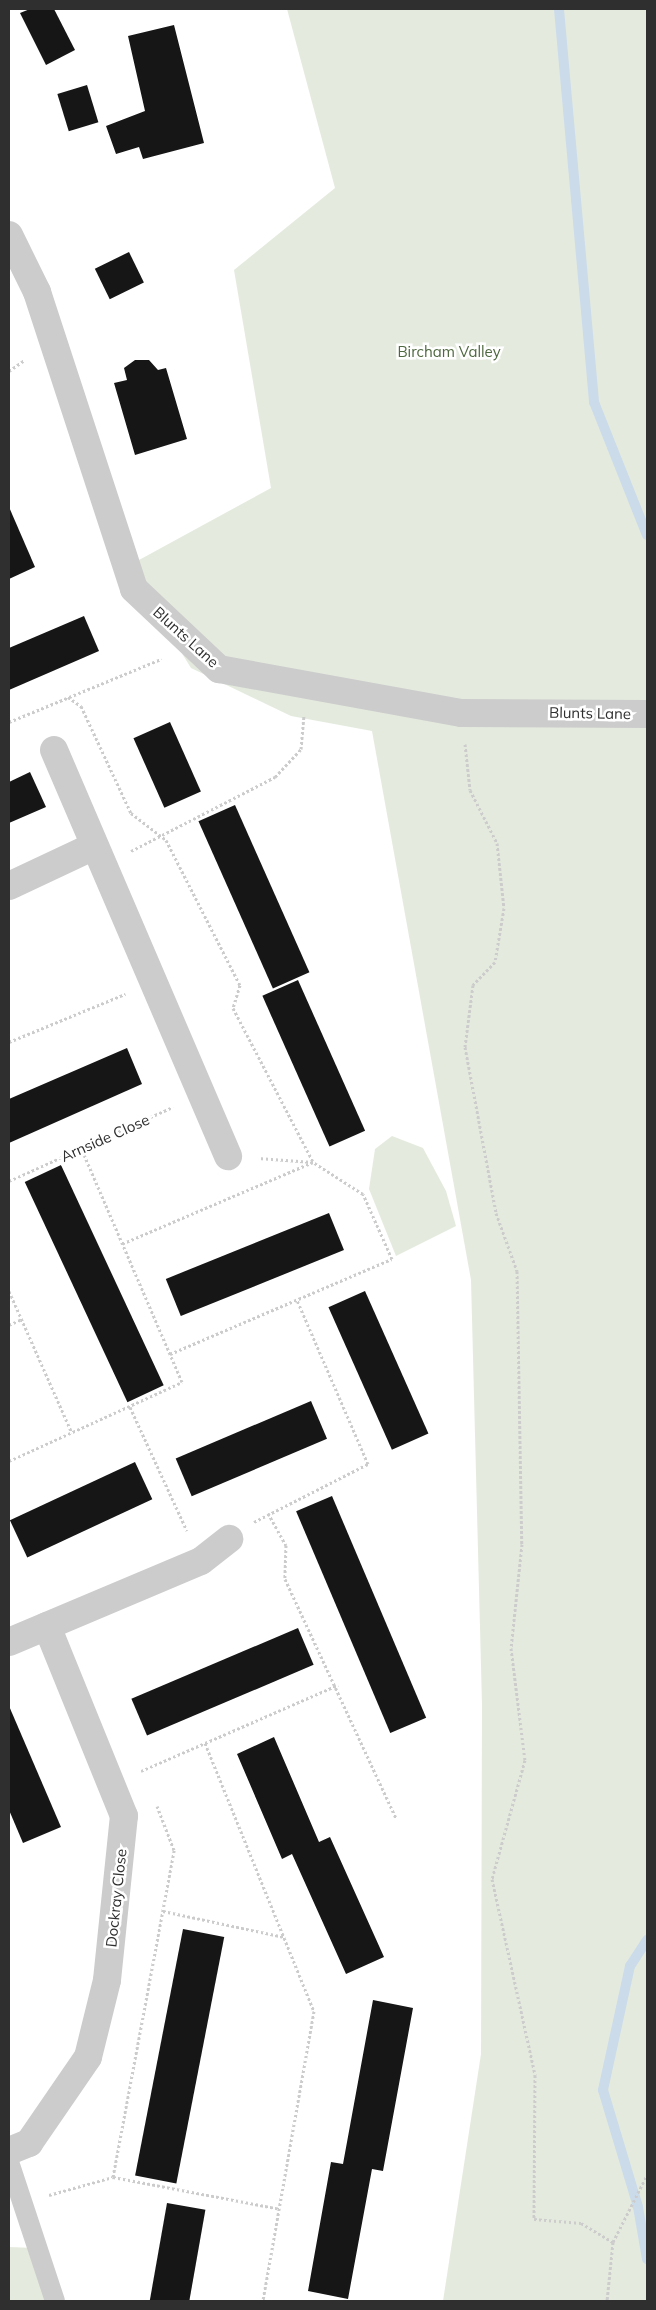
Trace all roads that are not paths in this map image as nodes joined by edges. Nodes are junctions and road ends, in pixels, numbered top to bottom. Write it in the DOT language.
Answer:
graph roads {
  1 [pos="9,235"];
  2 [pos="647,714"];
  3 [pos="54,750"];
  4 [pos="94,846"];
  5 [pos="9,886"];
  6 [pos="228,1156"];
  7 [pos="229,1539"];
  8 [pos="47,1626"];
  9 [pos="9,1642"];
  10 [pos="9,2151"];
  11 [pos="9,2162"];
  12 [pos="55,2301"];
  1 -- 2 [label="street, Blunts Lane"];
  3 -- 4 [label="street"];
  4 -- 5 [label="street"];
  4 -- 6 [label="street"];
  7 -- 8 [label="street"];
  8 -- 9 [label="street"];
  8 -- 10 [label="street, Dockray Close"];
  11 -- 12 [label="lane"];
}
